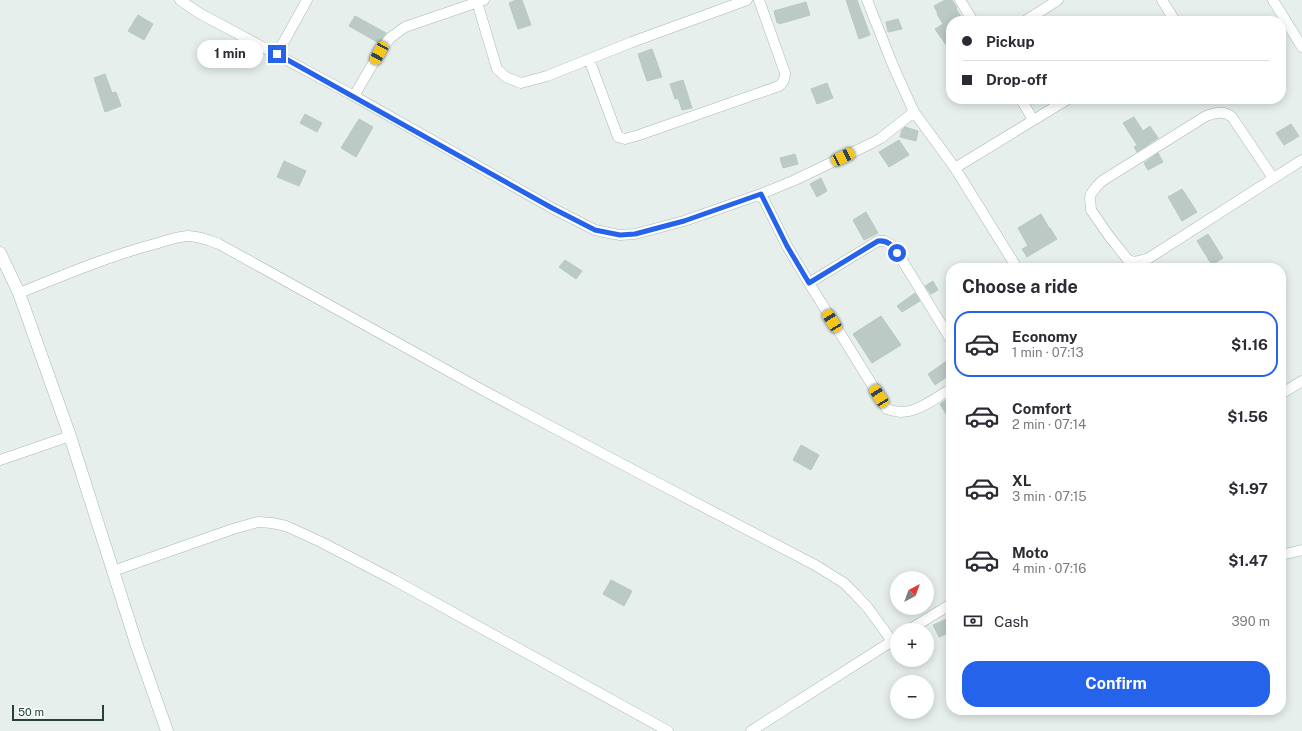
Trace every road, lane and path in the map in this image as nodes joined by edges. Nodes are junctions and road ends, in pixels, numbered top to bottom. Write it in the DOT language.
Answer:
graph roads {
  1 [pos="180,0"];
  2 [pos="307,0"];
  3 [pos="747,0"];
  4 [pos="759,0"];
  5 [pos="867,0"];
  6 [pos="960,0"];
  7 [pos="1058,0"];
  8 [pos="1162,0"];
  9 [pos="1274,0"];
  10 [pos="480,1"];
  11 [pos="970,16"];
  12 [pos="1033,16"];
  13 [pos="1172,16"];
  14 [pos="1284,16"];
  15 [pos="1286,20"];
  16 [pos="1302,47"];
  17 [pos="277,54"];
  18 [pos="589,59"];
  19 [pos="354,96"];
  20 [pos="1023,104"];
  21 [pos="1060,104"];
  22 [pos="914,112"];
  23 [pos="1033,120"];
  24 [pos="1302,160"];
  25 [pos="955,168"];
  26 [pos="1273,178"];
  27 [pos="761,194"];
  28 [pos="0,254"];
  29 [pos="1014,263"];
  30 [pos="809,283"];
  31 [pos="19,293"];
  32 [pos="946,332"];
  33 [pos="1302,381"];
  34 [pos="1286,391"];
  35 [pos="946,392"];
  36 [pos="70,436"];
  37 [pos="0,460"];
  38 [pos="1302,550"];
  39 [pos="1286,554"];
  40 [pos="113,571"];
  41 [pos="946,607"];
  42 [pos="920,623"];
  43 [pos="890,634"];
  44 [pos="890,642"];
  45 [pos="167,731"];
  46 [pos="668,731"];
  47 [pos="751,731"];
  1 -- 17 [label="street"];
  2 -- 17 [label="street"];
  3 -- 18 [label="street"];
  4 -- 18 [label="street"];
  5 -- 22 [label="street"];
  6 -- 11 [label="street"];
  7 -- 12 [label="street"];
  8 -- 13 [label="street"];
  9 -- 14 [label="street"];
  10 -- 18 [label="street"];
  10 -- 19 [label="street"];
  15 -- 16 [label="street"];
  17 -- 19 [label="street"];
  19 -- 27 [label="street"];
  20 -- 23 [label="street"];
  21 -- 23 [label="street"];
  22 -- 25 [label="street"];
  22 -- 27 [label="street"];
  23 -- 25 [label="street"];
  24 -- 26 [label="street"];
  25 -- 29 [label="street"];
  26 -- 26 [label="street"];
  27 -- 30 [label="street"];
  28 -- 31 [label="street"];
  30 -- 32 [label="street"];
  30 -- 35 [label="street"];
  31 -- 36 [label="street"];
  31 -- 43 [label="street"];
  33 -- 34 [label="street"];
  36 -- 37 [label="street"];
  36 -- 40 [label="street"];
  38 -- 39 [label="street"];
  40 -- 45 [label="street"];
  40 -- 46 [label="street"];
  41 -- 42 [label="street"];
  44 -- 47 [label="street"];
}
